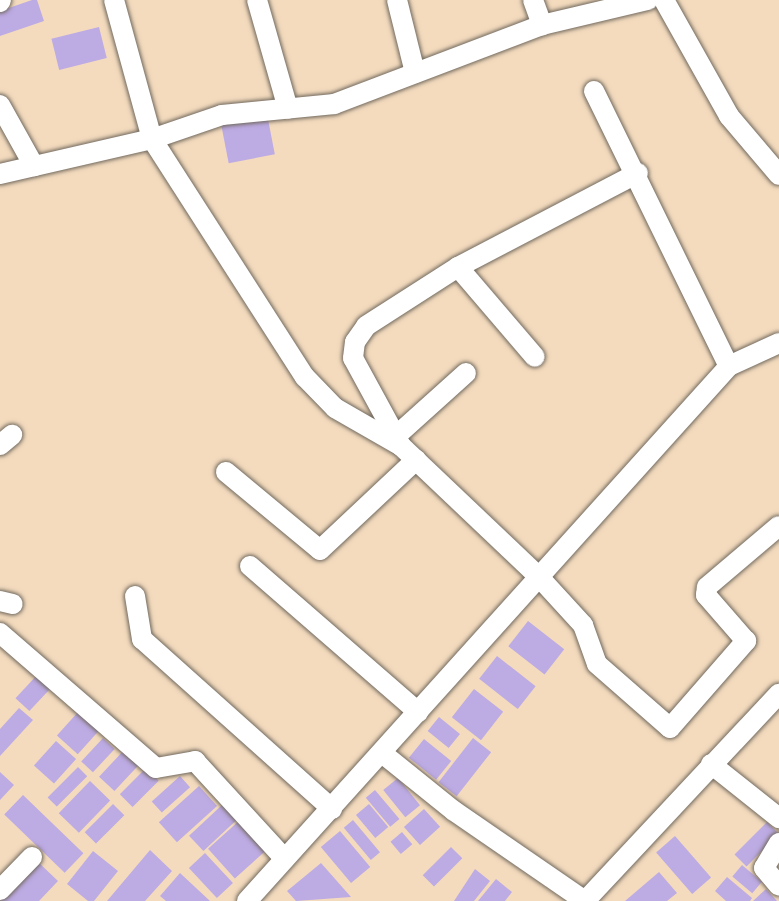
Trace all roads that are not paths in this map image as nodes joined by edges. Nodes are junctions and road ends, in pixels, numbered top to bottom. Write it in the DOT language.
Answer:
graph roads {
  1 [pos="114,0"];
  2 [pos="257,0"];
  3 [pos="397,0"];
  4 [pos="533,0"];
  5 [pos="648,0"];
  6 [pos="664,0"];
  7 [pos="542,25"];
  8 [pos="415,73"];
  9 [pos="594,91"];
  10 [pos="0,105"];
  11 [pos="288,110"];
  12 [pos="152,139"];
  13 [pos="34,166"];
  14 [pos="638,173"];
  15 [pos="0,174"];
  16 [pos="779,175"];
  17 [pos="458,267"];
  18 [pos="779,343"];
  19 [pos="536,357"];
  20 [pos="729,366"];
  21 [pos="466,373"];
  22 [pos="398,441"];
  23 [pos="416,460"];
  24 [pos="226,472"];
  25 [pos="779,526"];
  26 [pos="250,566"];
  27 [pos="540,578"];
  28 [pos="135,596"];
  29 [pos="0,633"];
  30 [pos="779,694"];
  31 [pos="418,712"];
  32 [pos="382,753"];
  33 [pos="711,764"];
  34 [pos="332,808"];
  35 [pos="779,818"];
  36 [pos="779,843"];
  37 [pos="32,857"];
  38 [pos="284,858"];
  39 [pos="779,886"];
  40 [pos="0,890"];
  41 [pos="256,898"];
  42 [pos="585,901"];
  1 -- 12 [label="street"];
  2 -- 11 [label="street"];
  3 -- 8 [label="street"];
  4 -- 7 [label="street"];
  5 -- 7 [label="street"];
  6 -- 16 [label="street"];
  7 -- 8 [label="street"];
  8 -- 11 [label="street"];
  9 -- 14 [label="street"];
  10 -- 13 [label="street"];
  11 -- 12 [label="street"];
  12 -- 13 [label="street"];
  12 -- 22 [label="street"];
  13 -- 15 [label="street"];
  14 -- 17 [label="street"];
  14 -- 20 [label="street"];
  17 -- 19 [label="street"];
  17 -- 22 [label="street"];
  18 -- 20 [label="street"];
  20 -- 27 [label="street"];
  21 -- 22 [label="street"];
  22 -- 23 [label="street"];
  23 -- 24 [label="street"];
  23 -- 27 [label="street"];
  25 -- 27 [label="street"];
  26 -- 31 [label="street"];
  27 -- 31 [label="street"];
  28 -- 34 [label="street"];
  29 -- 38 [label="street"];
  30 -- 33 [label="street"];
  31 -- 32 [label="street"];
  32 -- 34 [label="street"];
  32 -- 42 [label="street"];
  33 -- 35 [label="street"];
  33 -- 42 [label="street"];
  34 -- 38 [label="street"];
  36 -- 39 [label="street"];
  37 -- 40 [label="street"];
  38 -- 41 [label="street"];
}
